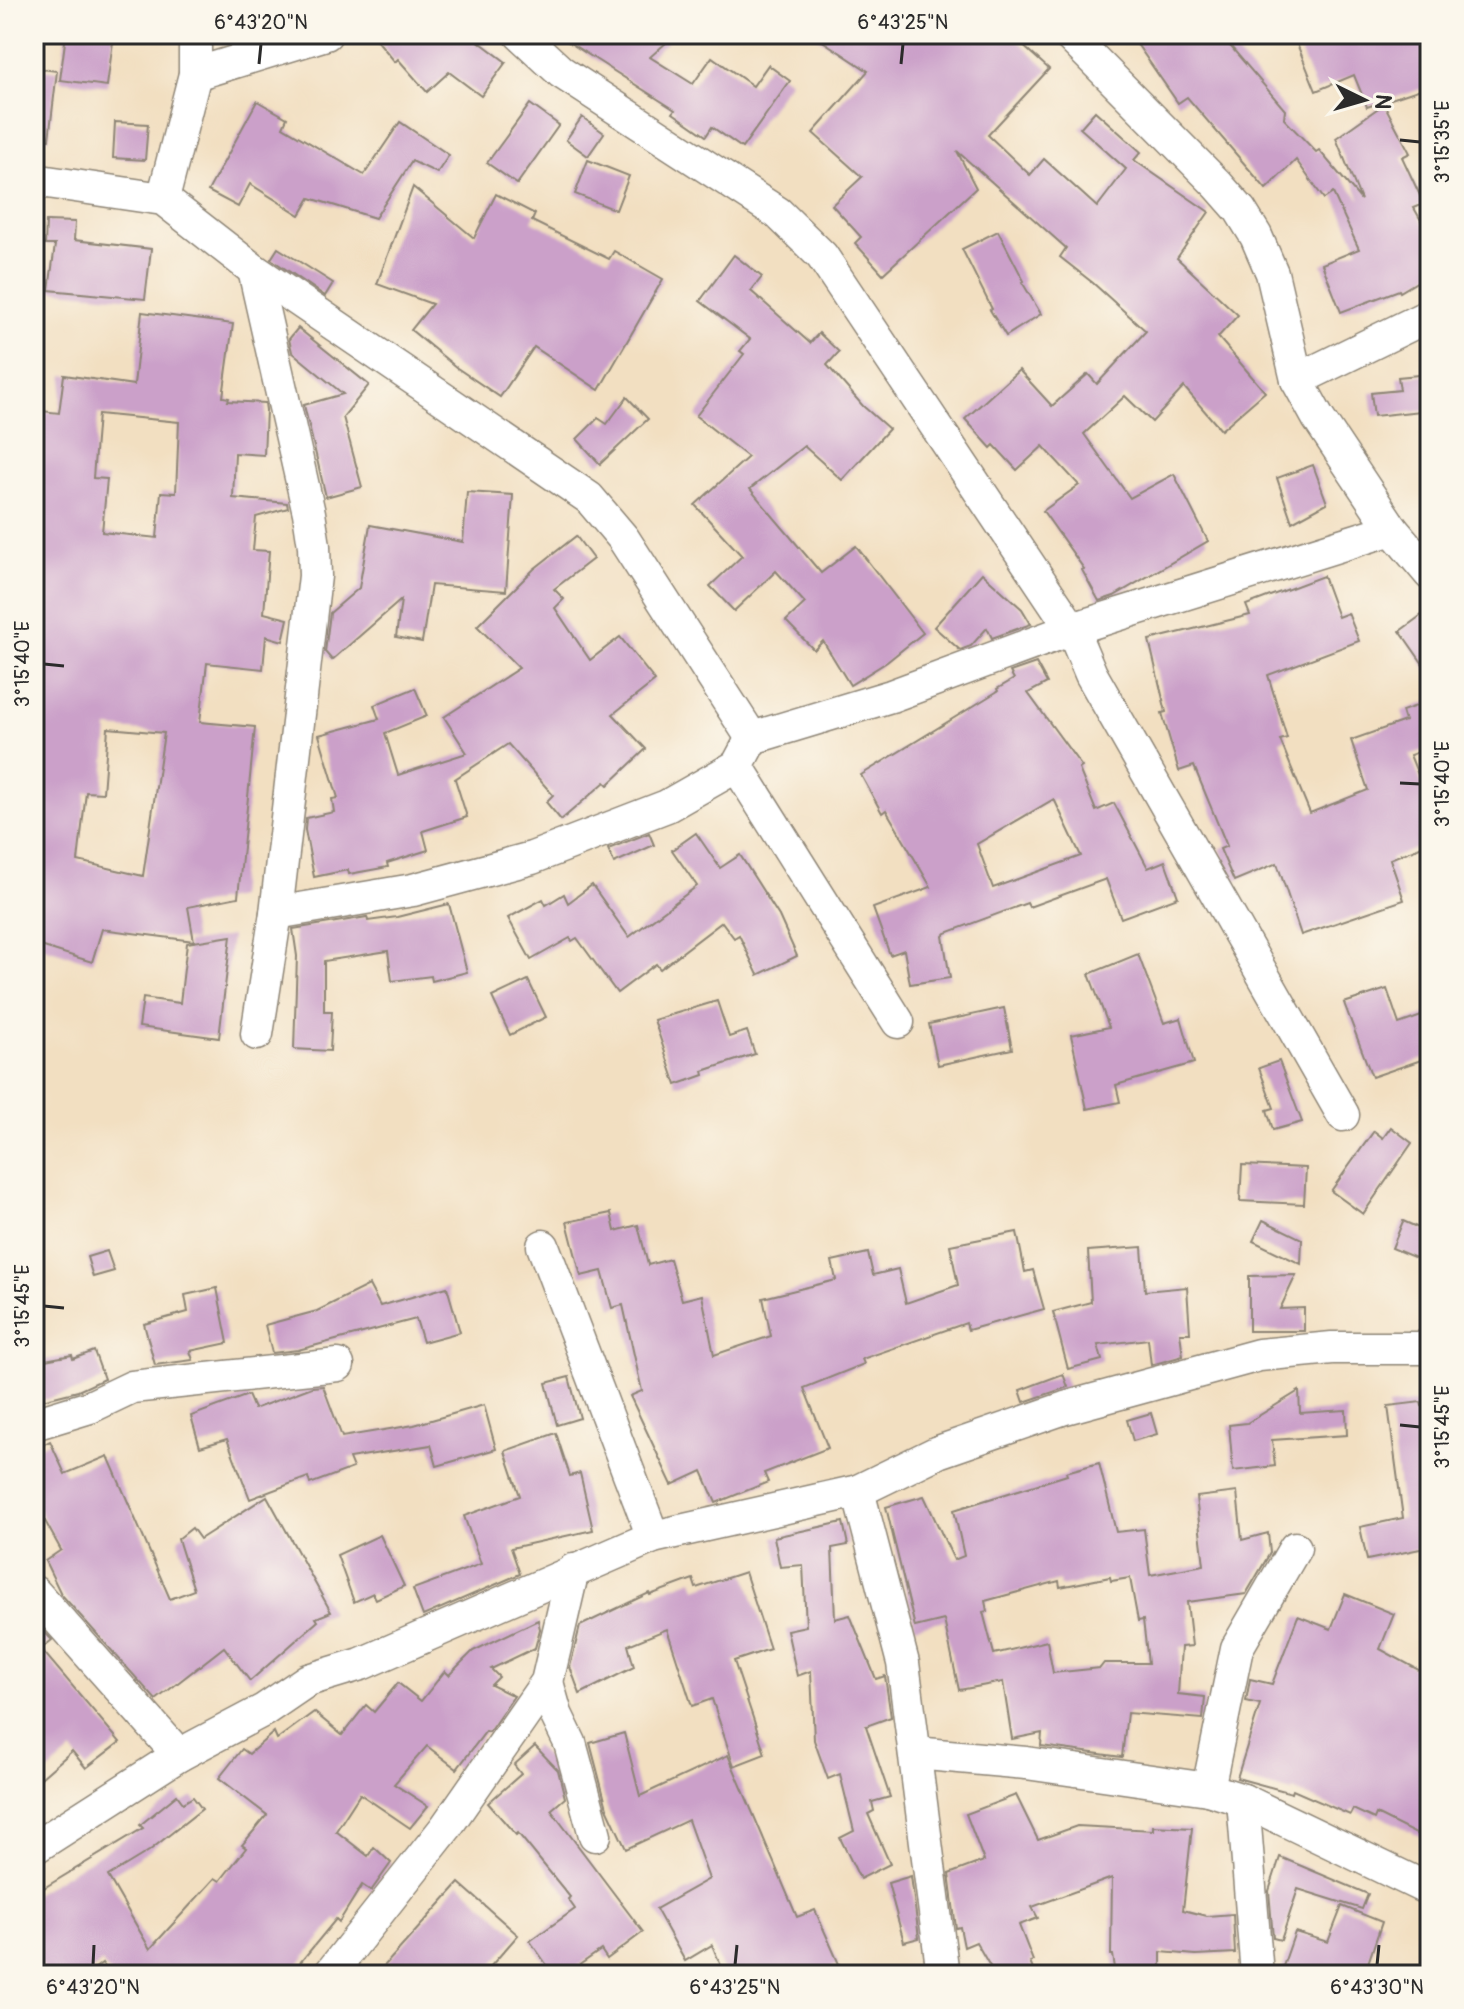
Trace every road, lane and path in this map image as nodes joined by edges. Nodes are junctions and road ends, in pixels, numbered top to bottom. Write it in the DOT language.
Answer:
graph roads {
  1 [pos="195,34"];
  2 [pos="326,34"];
  3 [pos="520,34"];
  4 [pos="1078,37"];
  5 [pos="195,74"];
  6 [pos="34,180"];
  7 [pos="163,199"];
  8 [pos="254,270"];
  9 [pos="1430,315"];
  10 [pos="1297,380"];
  11 [pos="1392,529"];
  12 [pos="1430,574"];
  13 [pos="1072,629"];
  14 [pos="744,752"];
  15 [pos="276,913"];
  16 [pos="898,1022"];
  17 [pos="257,1034"];
  18 [pos="1343,1115"];
  19 [pos="543,1246"];
  20 [pos="1430,1348"];
  21 [pos="338,1365"];
  22 [pos="34,1424"];
  23 [pos="858,1491"];
  24 [pos="653,1537"];
  25 [pos="1295,1548"];
  26 [pos="573,1570"];
  27 [pos="34,1592"];
  28 [pos="547,1682"];
  29 [pos="915,1753"];
  30 [pos="179,1755"];
  31 [pos="1208,1789"];
  32 [pos="1243,1800"];
  33 [pos="595,1835"];
  34 [pos="34,1848"];
  35 [pos="1430,1890"];
  36 [pos="939,1974"];
  37 [pos="329,1975"];
  38 [pos="1257,1975"];
  1 -- 5 [label="street"];
  2 -- 5 [label="street"];
  3 -- 13 [label="street"];
  4 -- 10 [label="street"];
  5 -- 7 [label="street"];
  6 -- 7 [label="street"];
  7 -- 8 [label="street"];
  8 -- 14 [label="street"];
  8 -- 15 [label="street"];
  9 -- 10 [label="street"];
  10 -- 11 [label="street"];
  11 -- 12 [label="street"];
  11 -- 13 [label="street"];
  13 -- 14 [label="street"];
  13 -- 18 [label="street"];
  14 -- 15 [label="street"];
  14 -- 16 [label="street"];
  15 -- 17 [label="street"];
  19 -- 24 [label="street"];
  20 -- 23 [label="street"];
  21 -- 22 [label="street"];
  23 -- 24 [label="street"];
  23 -- 29 [label="street"];
  24 -- 26 [label="street"];
  25 -- 31 [label="street"];
  26 -- 28 [label="street"];
  26 -- 30 [label="street"];
  27 -- 30 [label="street"];
  28 -- 33 [label="street"];
  28 -- 37 [label="street"];
  29 -- 31 [label="street"];
  29 -- 36 [label="street"];
  30 -- 34 [label="street"];
  31 -- 32 [label="street"];
  32 -- 35 [label="street"];
  32 -- 38 [label="street"];
}
